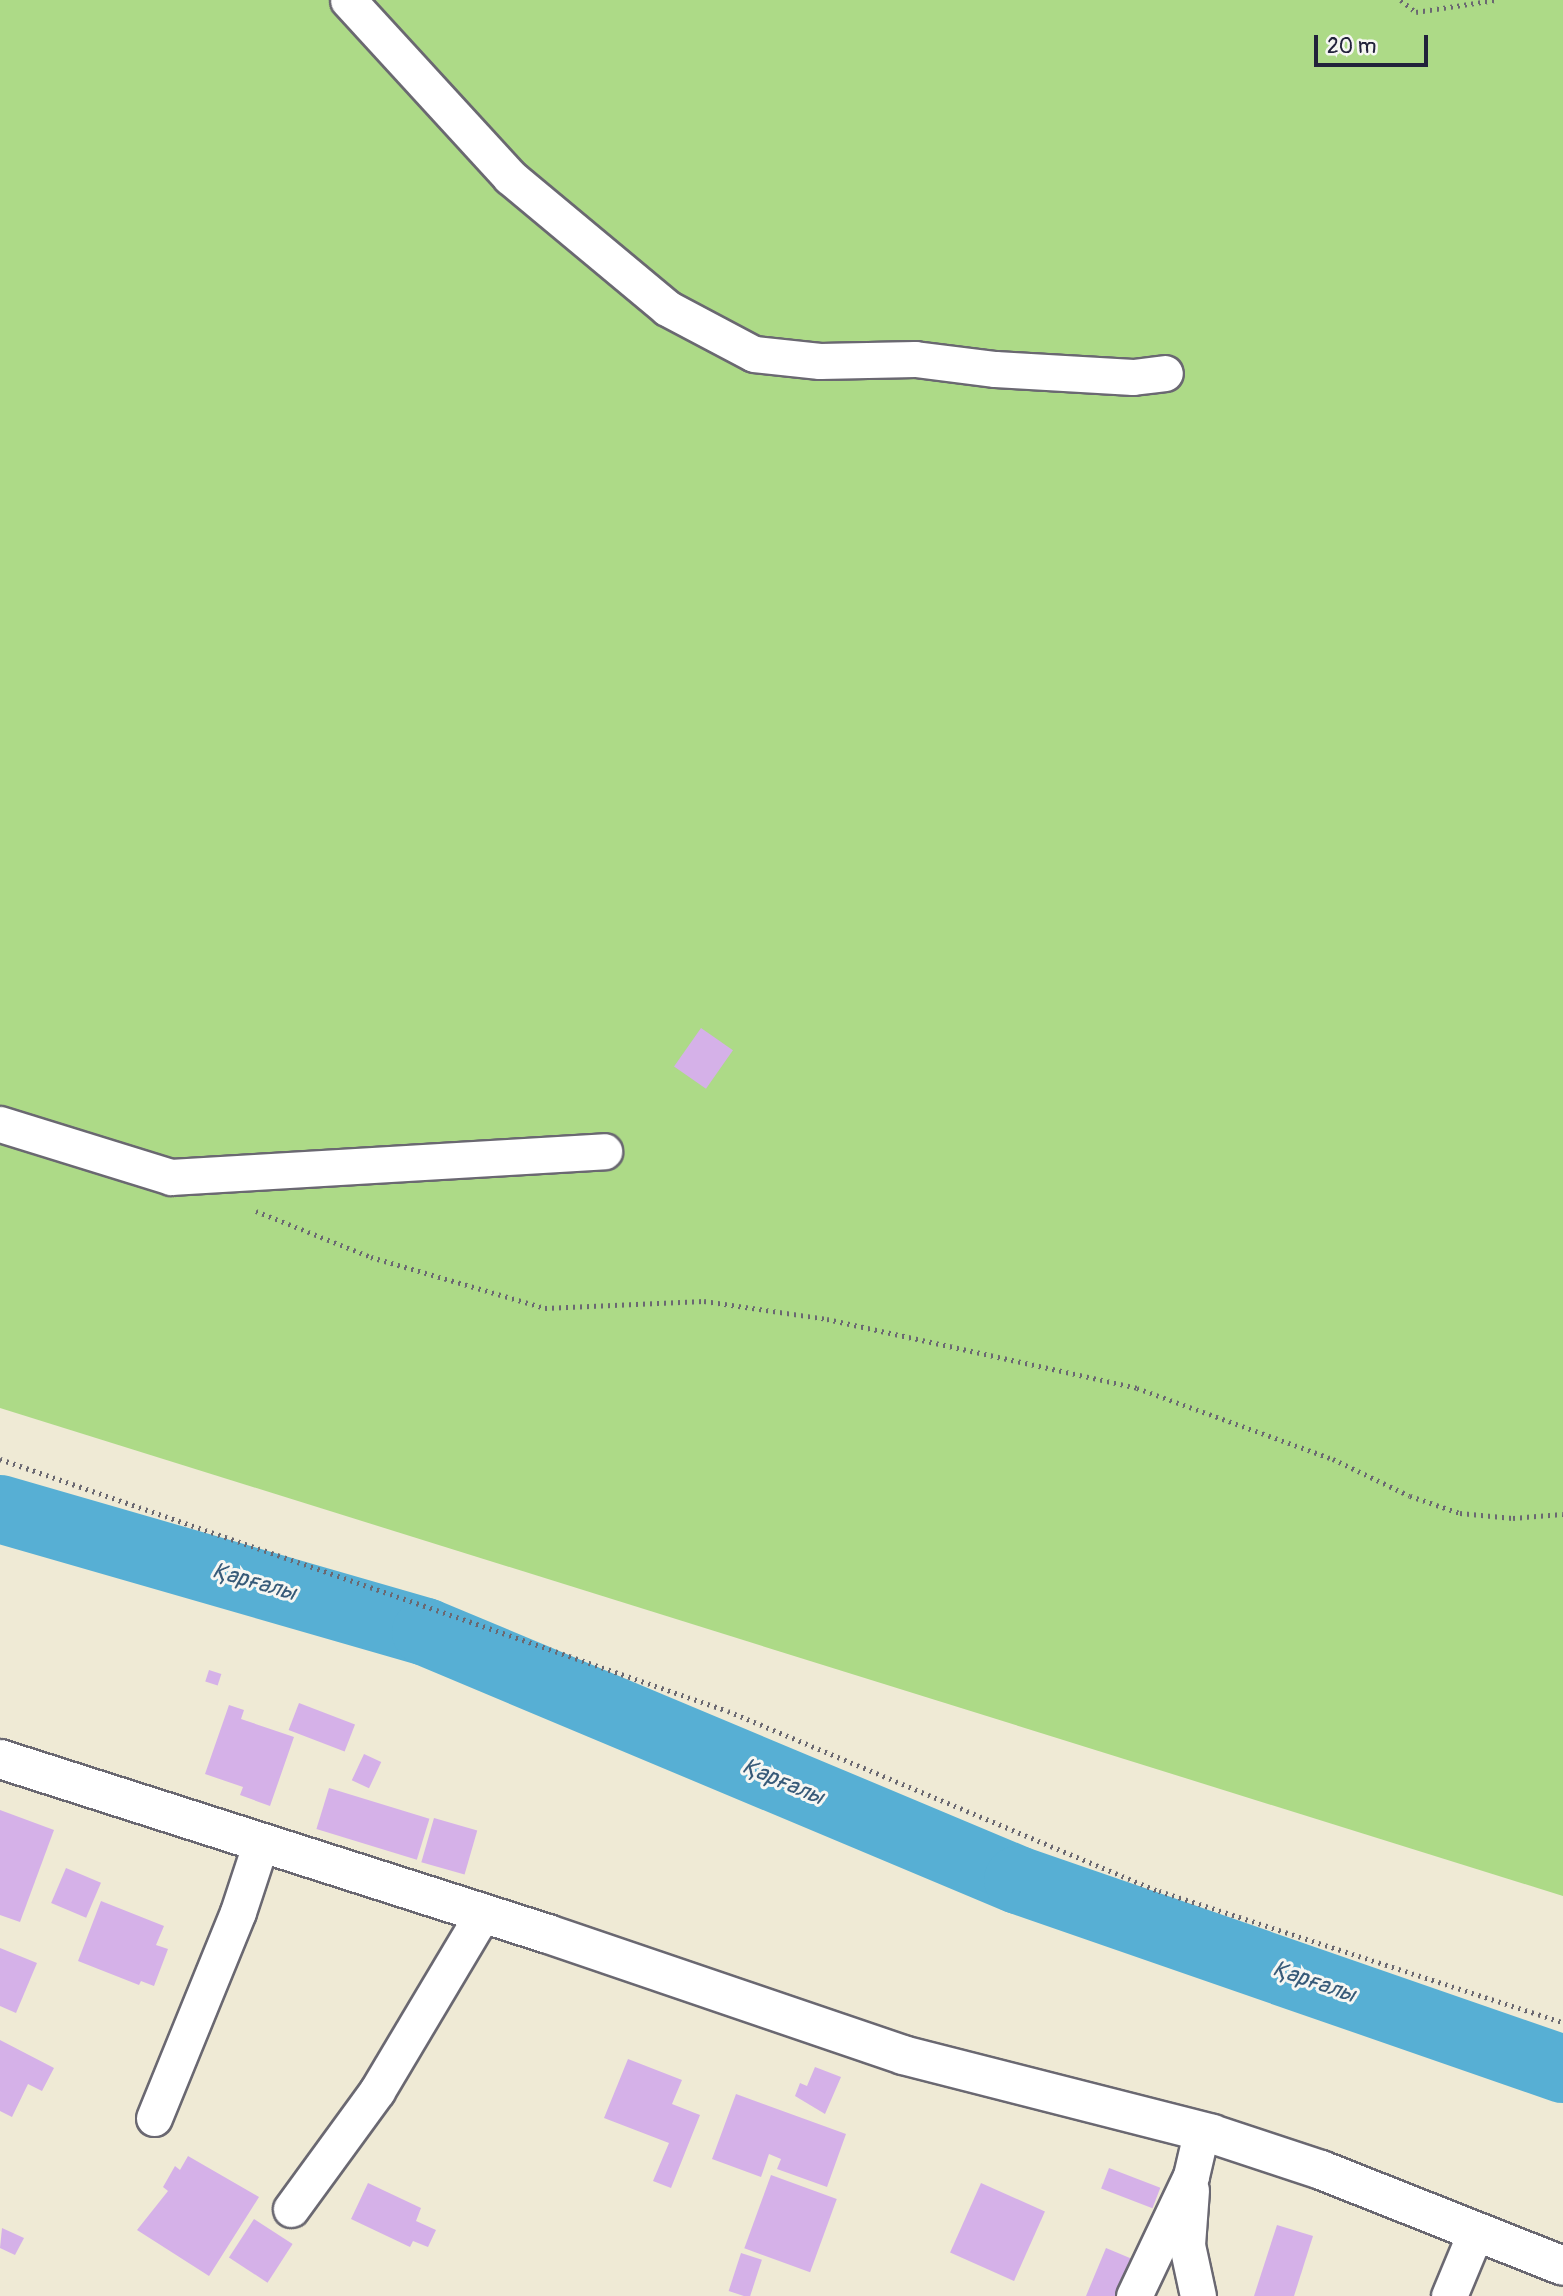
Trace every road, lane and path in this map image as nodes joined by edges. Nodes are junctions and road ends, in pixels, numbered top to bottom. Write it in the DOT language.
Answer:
graph roads {
  1 [pos="348,0"];
  2 [pos="1401,0"];
  3 [pos="1495,0"];
  4 [pos="1165,373"];
  5 [pos="0,1125"];
  6 [pos="604,1151"];
  7 [pos="246,1207"];
  8 [pos="0,1459"];
  9 [pos="1563,1514"];
  10 [pos="0,1759"];
  11 [pos="261,1842"];
  12 [pos="483,1913"];
  13 [pos="1563,2022"];
  14 [pos="154,2118"];
  15 [pos="1200,2133"];
  16 [pos="1191,2176"];
  17 [pos="291,2209"];
  18 [pos="1476,2231"];
  19 [pos="1563,2266"];
  20 [pos="1135,2296"];
  21 [pos="1198,2296"];
  22 [pos="1449,2296"];
  1 -- 4 [label="street"];
  2 -- 3 [label="path"];
  5 -- 6 [label="street"];
  7 -- 9 [label="path"];
  8 -- 13 [label="path"];
  10 -- 11 [label="street"];
  11 -- 12 [label="street"];
  11 -- 14 [label="street"];
  12 -- 15 [label="street"];
  12 -- 17 [label="street"];
  15 -- 16 [label="street"];
  15 -- 18 [label="street"];
  16 -- 20 [label="street"];
  16 -- 21 [label="street"];
  18 -- 19 [label="street"];
  18 -- 22 [label="street"];
}
